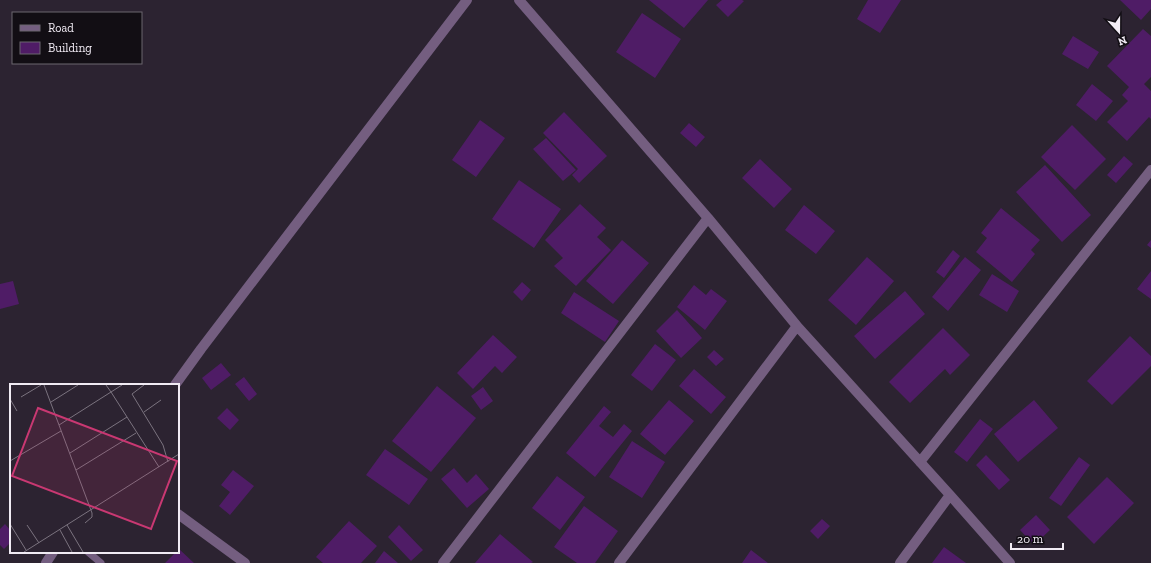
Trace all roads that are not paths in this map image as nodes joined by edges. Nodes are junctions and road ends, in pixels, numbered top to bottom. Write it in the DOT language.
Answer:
graph roads {
  1 [pos="468,0"];
  2 [pos="519,0"];
  3 [pos="1151,170"];
  4 [pos="708,218"];
  5 [pos="796,326"];
  6 [pos="176,384"];
  7 [pos="920,462"];
  8 [pos="950,496"];
  9 [pos="179,515"];
  10 [pos="52,553"];
  11 [pos="89,553"];
  12 [pos="46,563"];
  13 [pos="101,563"];
  14 [pos="245,563"];
  15 [pos="443,563"];
  16 [pos="619,563"];
  17 [pos="900,563"];
  18 [pos="1010,563"];
  1 -- 6 [label="street"];
  2 -- 4 [label="street"];
  3 -- 7 [label="street"];
  4 -- 5 [label="street"];
  4 -- 15 [label="street"];
  5 -- 7 [label="street"];
  5 -- 16 [label="street"];
  7 -- 8 [label="street"];
  8 -- 17 [label="street"];
  8 -- 18 [label="street"];
  9 -- 14 [label="street"];
  10 -- 12 [label="street"];
  11 -- 13 [label="lane"];
}
